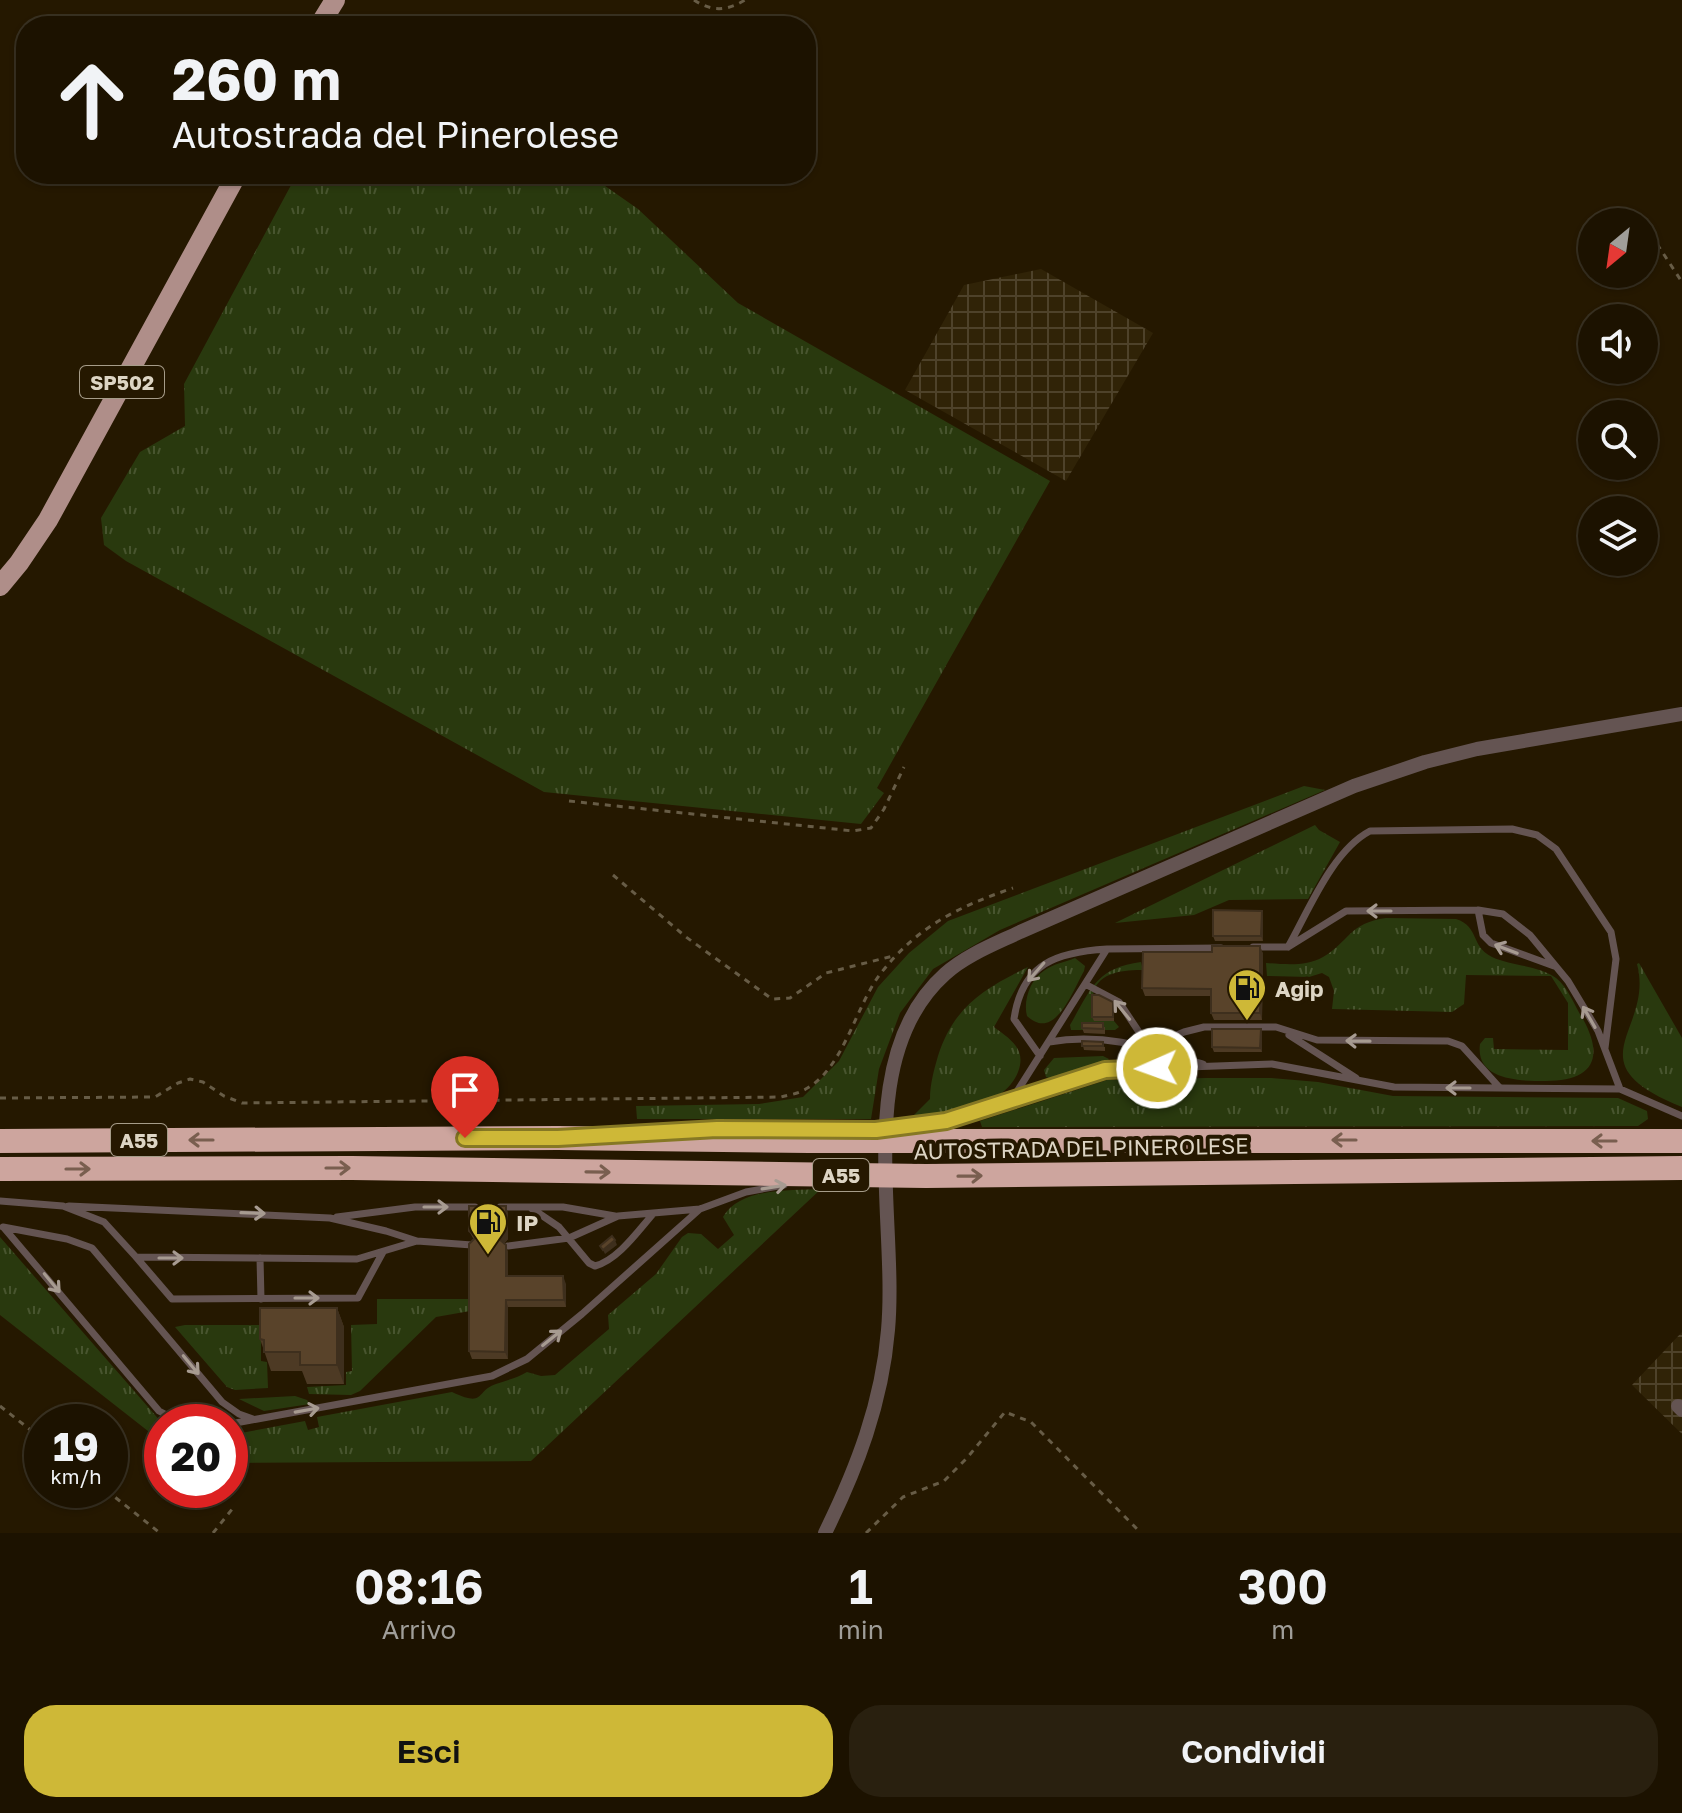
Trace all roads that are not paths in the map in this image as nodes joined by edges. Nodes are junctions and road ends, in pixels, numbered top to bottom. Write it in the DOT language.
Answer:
graph roads {
  1 [pos="232,184"];
  2 [pos="0,586"];
  3 [pos="1682,714"];
  4 [pos="1478,910"];
  5 [pos="1288,947"];
  6 [pos="1228,948"];
  7 [pos="1243,948"];
  8 [pos="1107,949"];
  9 [pos="1556,967"];
  10 [pos="1085,984"];
  11 [pos="1276,1027"];
  12 [pos="1049,1042"];
  13 [pos="1149,1047"];
  14 [pos="1605,1050"];
  15 [pos="1040,1056"];
  16 [pos="1209,1066"];
  17 [pos="1105,1070"];
  18 [pos="1361,1081"];
  19 [pos="1500,1088"];
  20 [pos="1620,1089"];
  21 [pos="1011,1101"];
  22 [pos="1682,1116"];
  23 [pos="701,1130"];
  24 [pos="876,1130"];
  25 [pos="558,1138"];
  26 [pos="0,1141"];
  27 [pos="1682,1141"];
  28 [pos="1682,1168"];
  29 [pos="0,1169"];
  30 [pos="926,1176"];
  31 [pos="0,1201"];
  32 [pos="63,1206"];
  33 [pos="529,1207"];
  34 [pos="700,1209"];
  35 [pos="653,1214"];
  36 [pos="618,1216"];
  37 [pos="330,1218"];
  38 [pos="1,1226"];
  39 [pos="569,1238"];
  40 [pos="417,1241"];
  41 [pos="472,1245"];
  42 [pos="508,1246"];
  43 [pos="383,1251"];
  44 [pos="136,1257"];
  45 [pos="260,1258"];
  46 [pos="261,1299"];
  47 [pos="153,1404"];
  48 [pos="256,1420"];
  49 [pos="248,1421"];
  50 [pos="825,1533"];
  1 -- 2 [label="main road, SP502"];
  3 -- 50 [label="street"];
  4 -- 5 [label="lane, one-way"];
  4 -- 9 [label="lane"];
  9 -- 4 [label="lane, one-way"];
  5 -- 7 [label="lane"];
  5 -- 14 [label="lane"];
  6 -- 8 [label="lane"];
  8 -- 10 [label="lane"];
  8 -- 15 [label="lane, one-way"];
  14 -- 9 [label="lane, one-way"];
  10 -- 12 [label="lane"];
  13 -- 10 [label="lane, one-way"];
  11 -- 13 [label="lane"];
  11 -- 18 [label="lane"];
  19 -- 11 [label="lane, one-way"];
  12 -- 13 [label="lane"];
  12 -- 15 [label="lane"];
  13 -- 16 [label="lane"];
  13 -- 17 [label="lane"];
  14 -- 20 [label="lane"];
  15 -- 21 [label="lane"];
  16 -- 17 [label="lane"];
  16 -- 18 [label="lane"];
  17 -- 21 [label="lane"];
  19 -- 18 [label="lane, one-way"];
  19 -- 20 [label="lane"];
  20 -- 22 [label="lane"];
  21 -- 24 [label="lane"];
  23 -- 25 [label="lane"];
  25 -- 26 [label="highway, AUTOSTRADA DEL PINEROLESE / A55, one-way"];
  27 -- 25 [label="highway, AUTOSTRADA DEL PINEROLESE / A55, one-way"];
  30 -- 28 [label="highway, AUTOSTRADA DEL PINEROLESE / A55, one-way"];
  29 -- 30 [label="highway, AUTOSTRADA DEL PINEROLESE / A55, one-way"];
  34 -- 30 [label="lane, one-way"];
  31 -- 32 [label="lane"];
  32 -- 37 [label="lane, one-way"];
  32 -- 44 [label="lane"];
  33 -- 36 [label="lane"];
  37 -- 33 [label="lane, one-way"];
  33 -- 39 [label="lane"];
  34 -- 35 [label="lane"];
  48 -- 34 [label="lane, one-way"];
  35 -- 36 [label="lane"];
  35 -- 39 [label="lane"];
  36 -- 39 [label="lane"];
  37 -- 40 [label="lane"];
  38 -- 47 [label="lane, one-way"];
  38 -- 48 [label="lane, one-way"];
  39 -- 42 [label="lane"];
  40 -- 41 [label="lane"];
  40 -- 43 [label="lane"];
  43 -- 45 [label="lane"];
  46 -- 43 [label="lane, one-way"];
  44 -- 45 [label="lane, one-way"];
  44 -- 46 [label="lane"];
  45 -- 46 [label="lane"];
  48 -- 49 [label="lane"];
}
